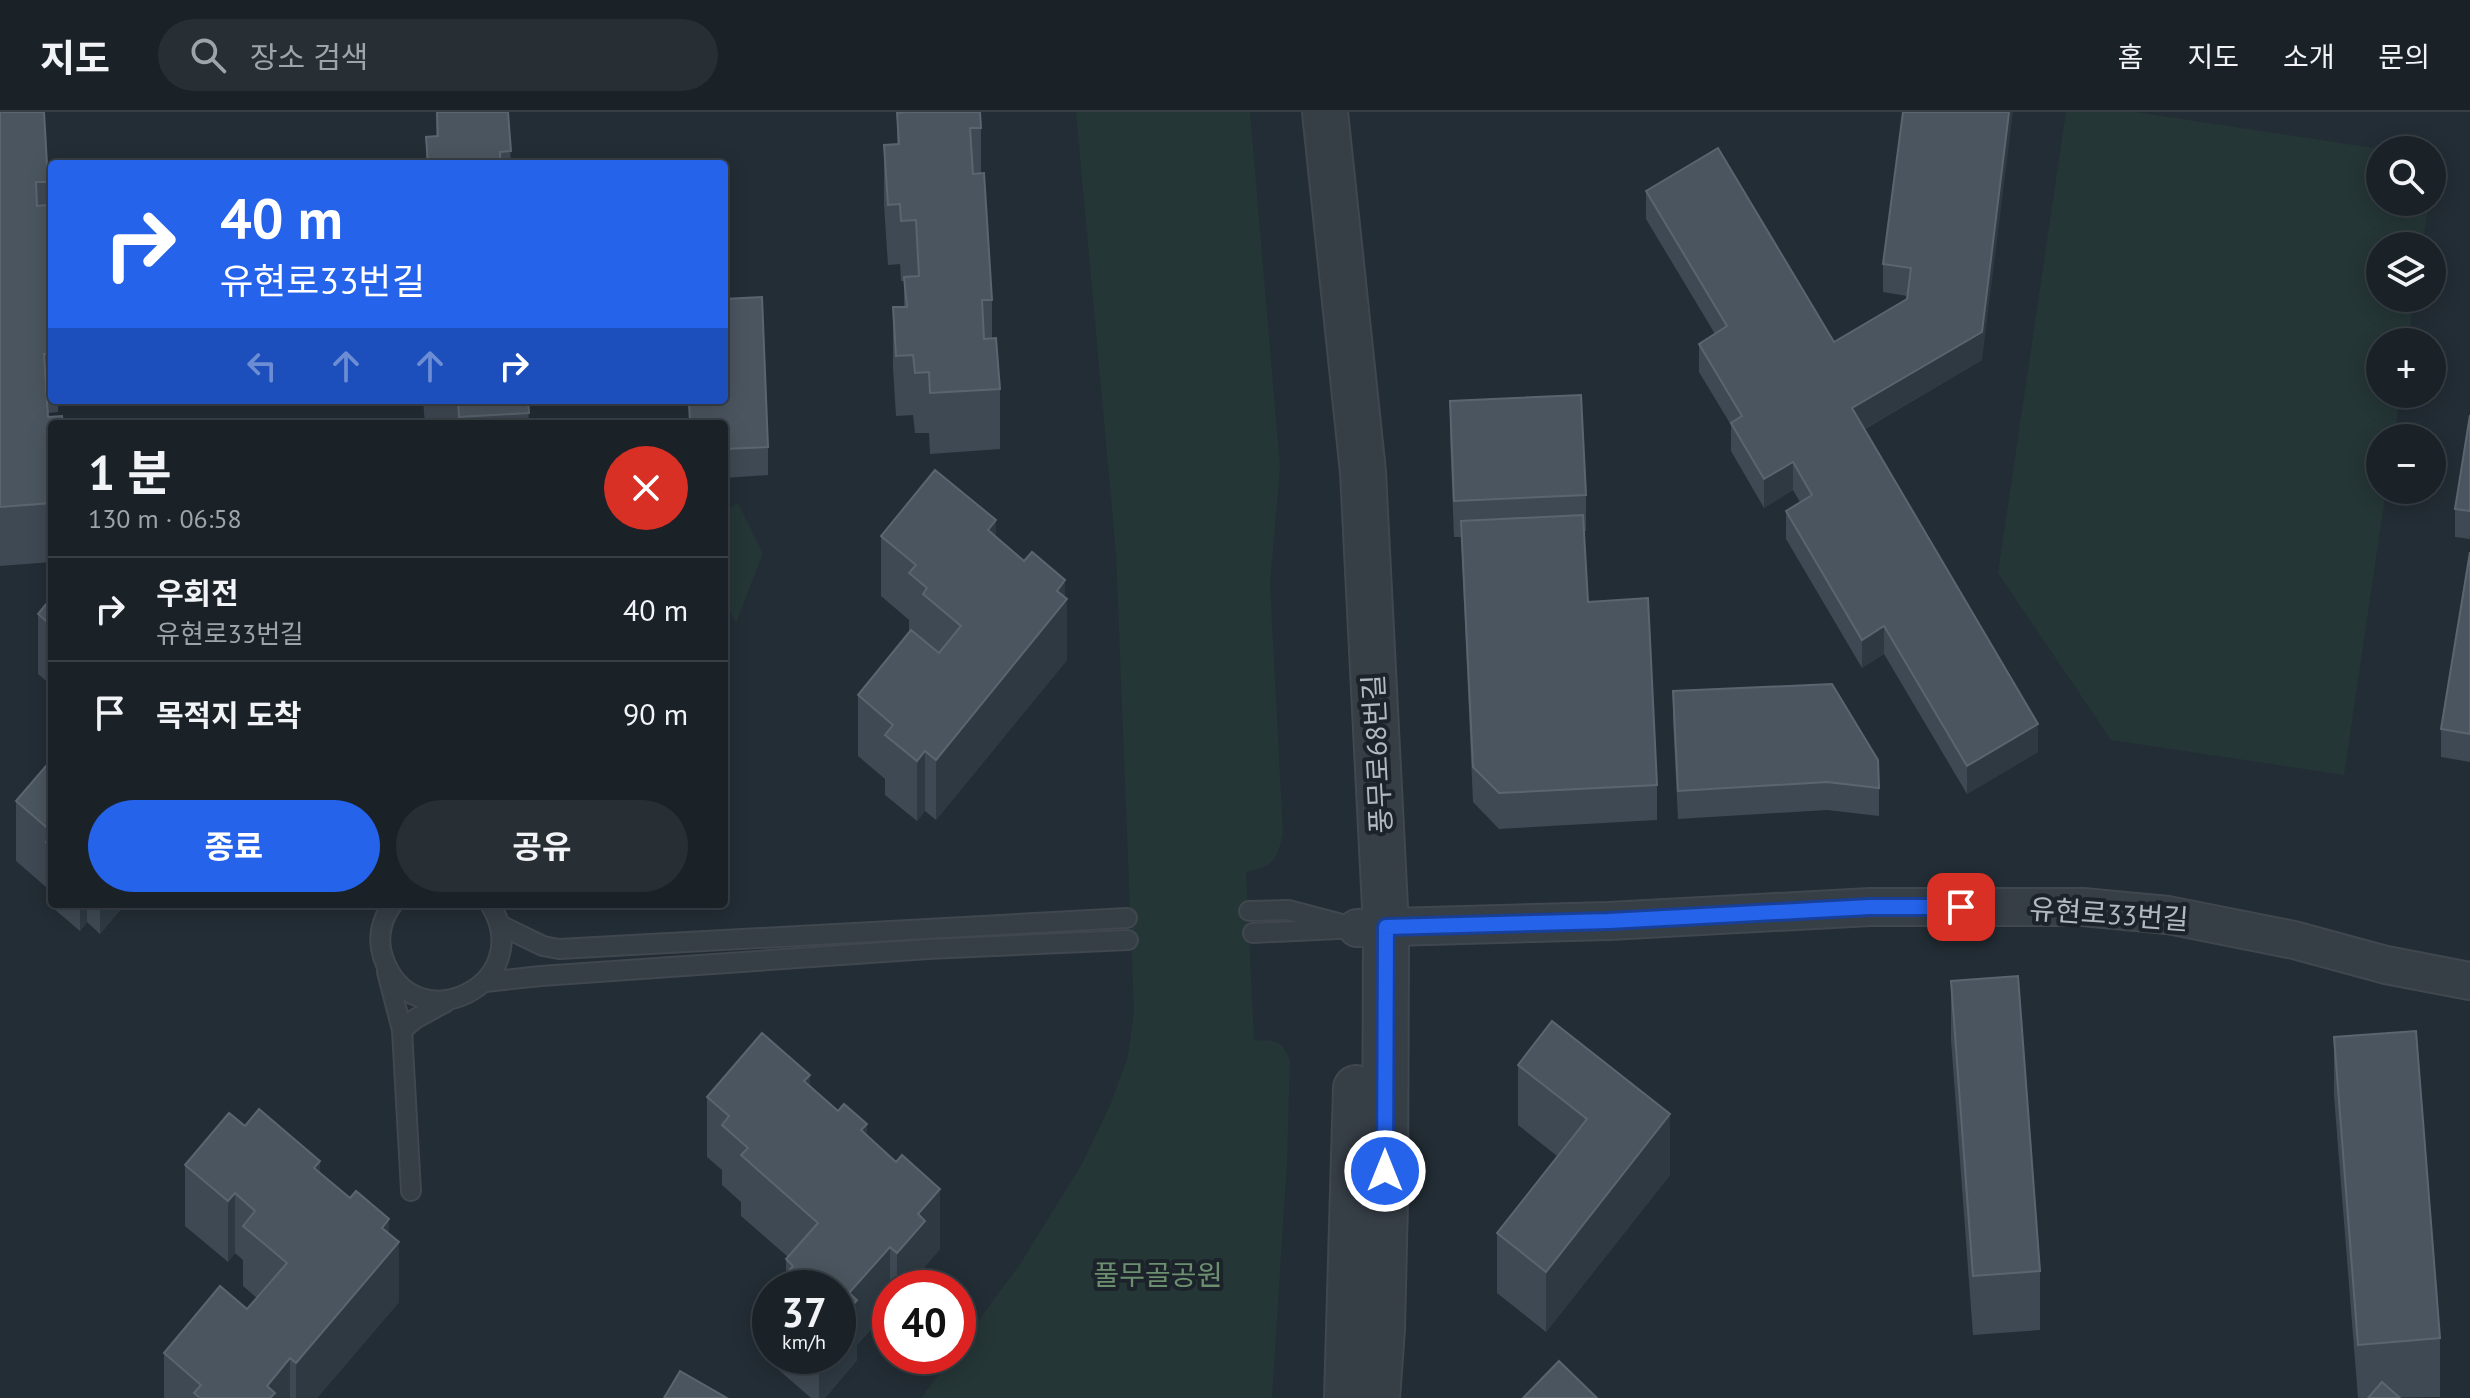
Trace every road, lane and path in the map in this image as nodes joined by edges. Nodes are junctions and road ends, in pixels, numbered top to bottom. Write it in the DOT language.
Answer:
graph roads {
  1 [pos="1301,112"];
  2 [pos="1325,112"];
  3 [pos="389,908"];
  4 [pos="492,908"];
  5 [pos="1249,911"];
  6 [pos="1127,918"];
  7 [pos="500,925"];
  8 [pos="1372,928"];
  9 [pos="1253,933"];
  10 [pos="1128,940"];
  11 [pos="386,967"];
  12 [pos="2470,981"];
  13 [pos="485,982"];
  14 [pos="451,1000"];
  15 [pos="402,1030"];
  16 [pos="411,1191"];
  17 [pos="1347,1398"];
  18 [pos="1377,1398"];
  1 -- 8 [label="street, 풍무로68번길"];
  2 -- 8 [label="street, 풍무로68번길"];
  3 -- 11 [label="lane"];
  4 -- 7 [label="lane"];
  5 -- 8 [label="lane"];
  6 -- 7 [label="lane"];
  7 -- 13 [label="lane"];
  8 -- 9 [label="lane"];
  8 -- 12 [label="street, 유현로33번길"];
  8 -- 17 [label="street, 풍무로68번길"];
  8 -- 18 [label="street, 풍무로68번길"];
  10 -- 13 [label="lane"];
  11 -- 14 [label="lane"];
  11 -- 15 [label="lane"];
  13 -- 14 [label="lane"];
  14 -- 15 [label="lane"];
  15 -- 16 [label="lane"];
}
